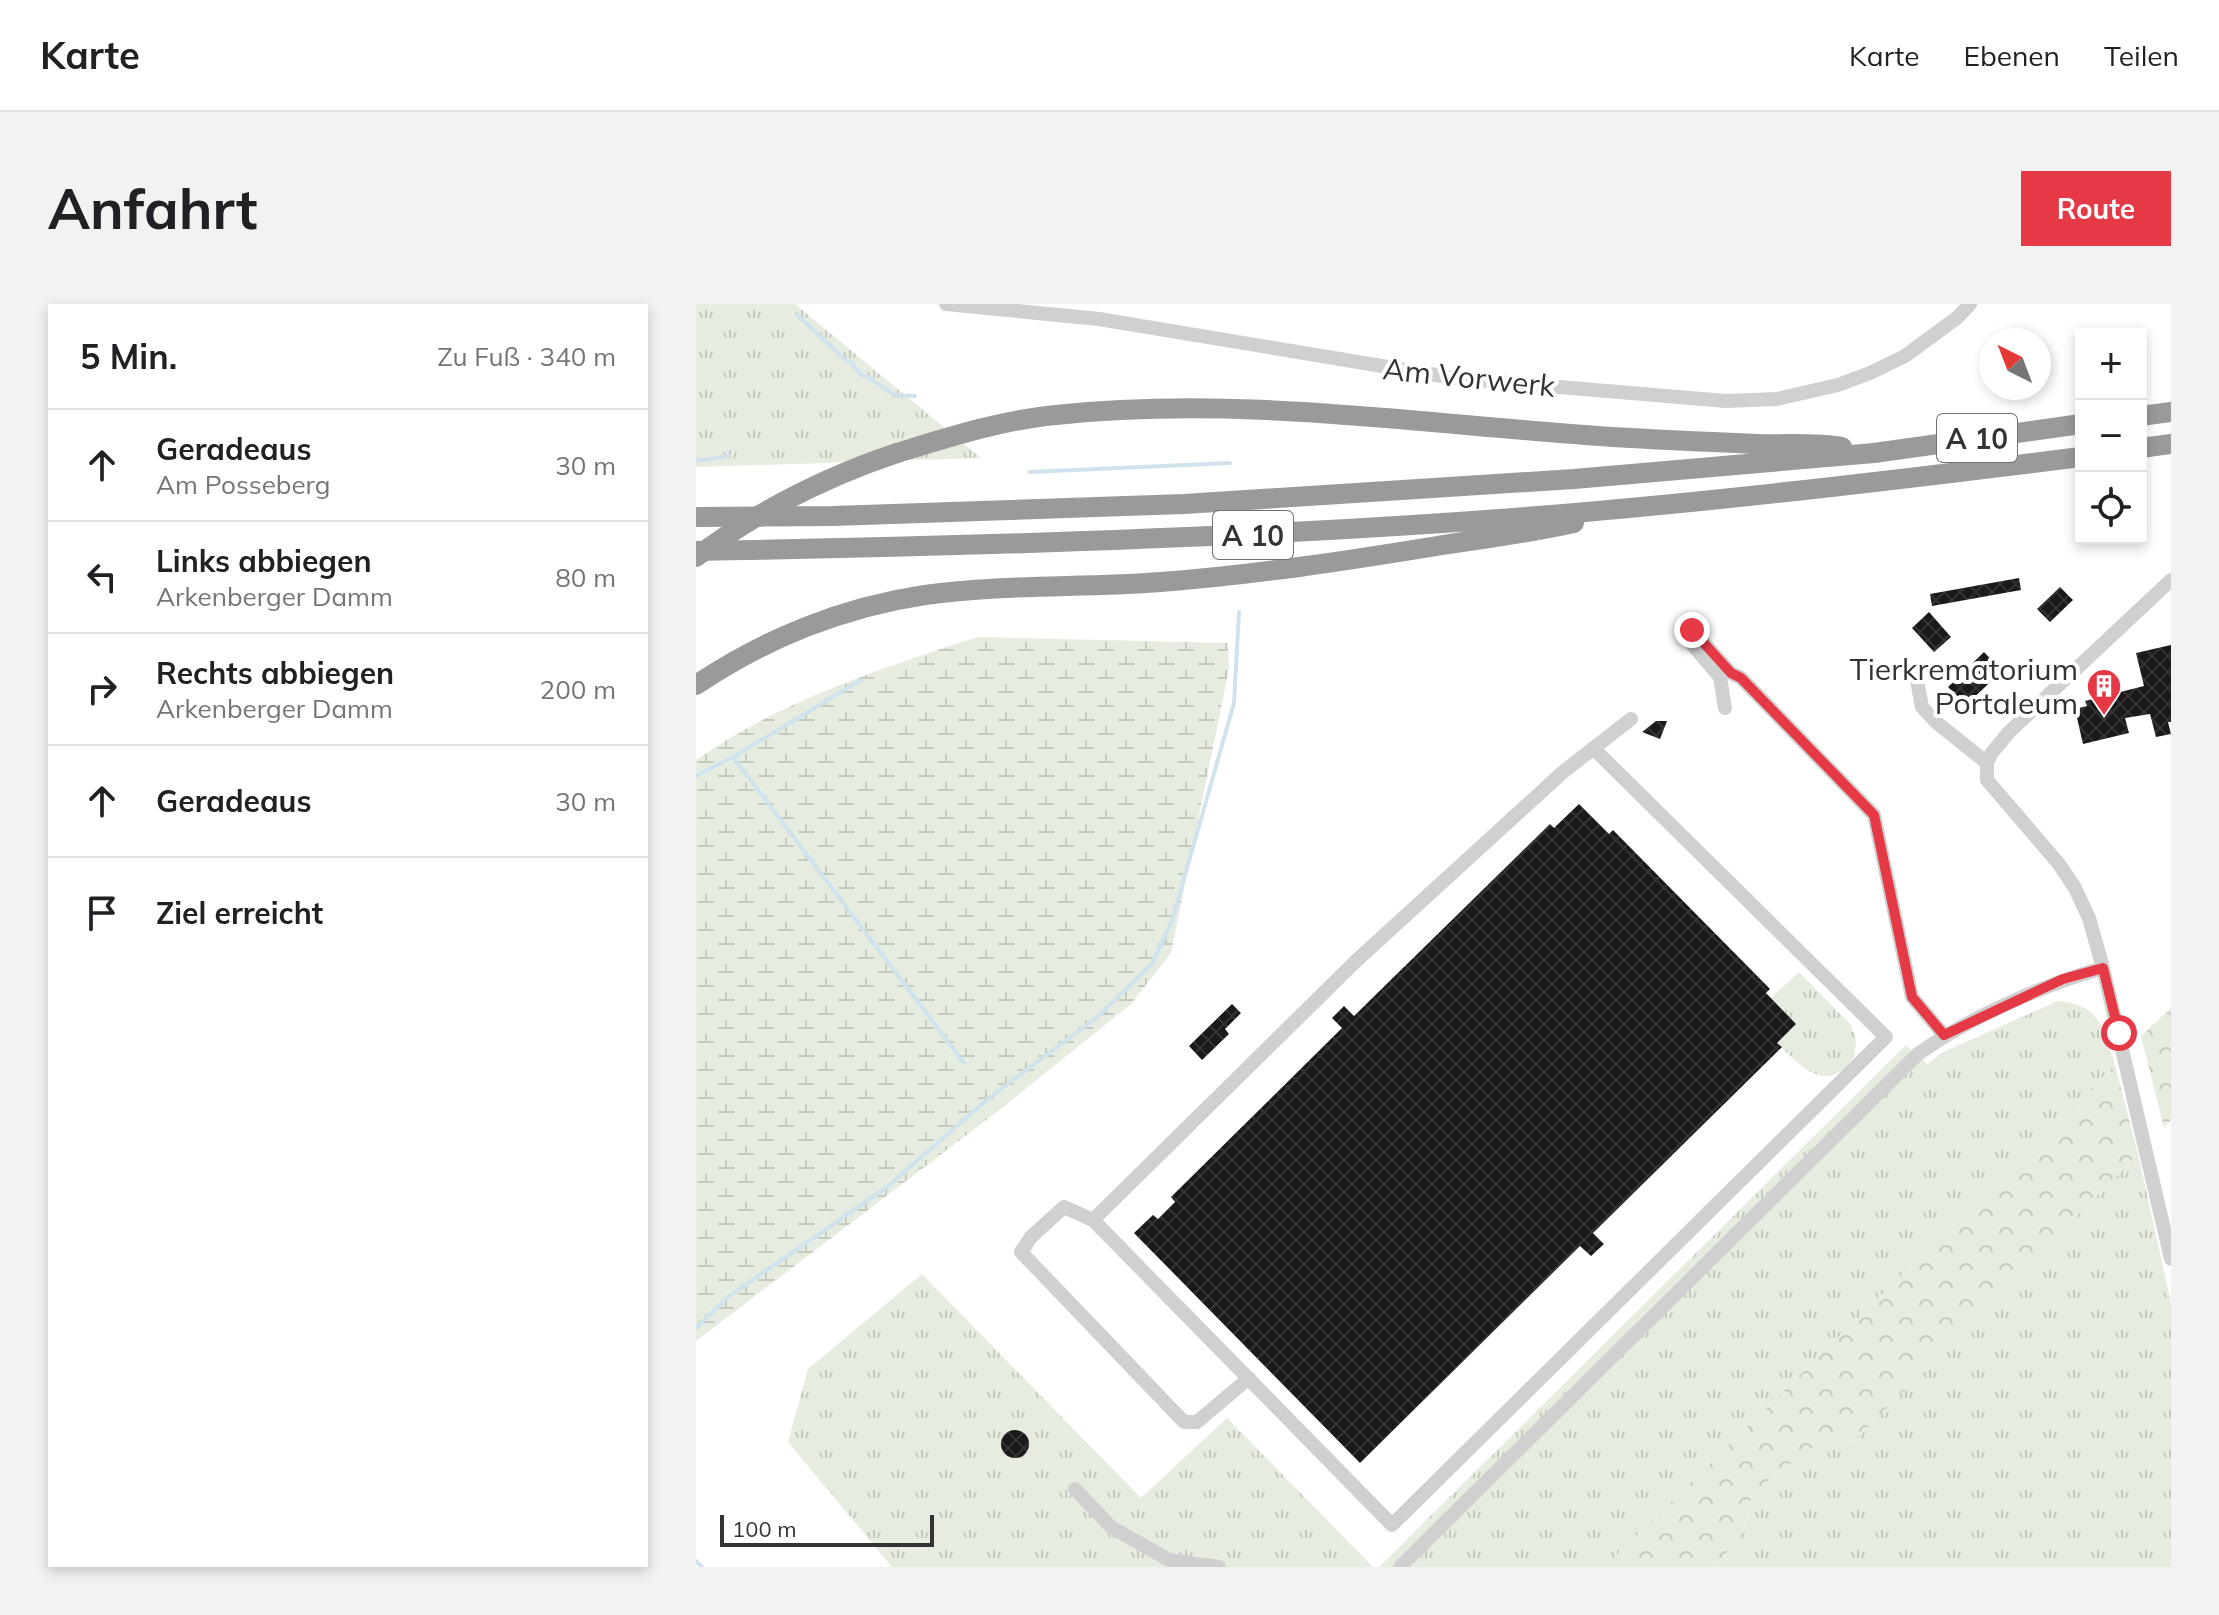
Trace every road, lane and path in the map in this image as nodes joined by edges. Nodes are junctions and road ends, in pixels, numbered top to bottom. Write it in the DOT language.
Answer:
graph roads {
  1 [pos="946,304"];
  2 [pos="1970,304"];
  3 [pos="2171,412"];
  4 [pos="2147,415"];
  5 [pos="2075,425"];
  6 [pos="2171,444"];
  7 [pos="2147,447"];
  8 [pos="1874,453"];
  9 [pos="2075,458"];
  10 [pos="1660,505"];
  11 [pos="696,517"];
  12 [pos="696,554"];
  13 [pos="2171,580"];
  14 [pos="1915,670"];
  15 [pos="696,685"];
  16 [pos="1725,708"];
  17 [pos="1631,719"];
  18 [pos="1593,748"];
  19 [pos="1987,763"];
  20 [pos="2103,968"];
  21 [pos="1944,1035"];
  22 [pos="1093,1220"];
  23 [pos="2171,1259"];
  24 [pos="1249,1378"];
  25 [pos="1075,1489"];
  26 [pos="1219,1567"];
  27 [pos="1400,1567"];
  1 -- 2 [label="street, Am Vorwerk"];
  3 -- 4 [label="highway"];
  5 -- 8 [label="highway, A 10"];
  6 -- 7 [label="highway"];
  8 -- 11 [label="highway, A 10"];
  8 -- 12 [label="highway, bridge"];
  9 -- 10 [label="highway, A 10"];
  10 -- 12 [label="highway, A 10"];
  10 -- 15 [label="highway"];
  13 -- 19 [label="street"];
  14 -- 19 [label="street"];
  16 -- 21 [label="street"];
  17 -- 18 [label="street"];
  18 -- 22 [label="street"];
  18 -- 24 [label="street"];
  19 -- 20 [label="street"];
  20 -- 21 [label="street"];
  20 -- 23 [label="street"];
  21 -- 27 [label="street"];
  22 -- 24 [label="street"];
  22 -- 24 [label="street"];
  25 -- 26 [label="street"];
}
